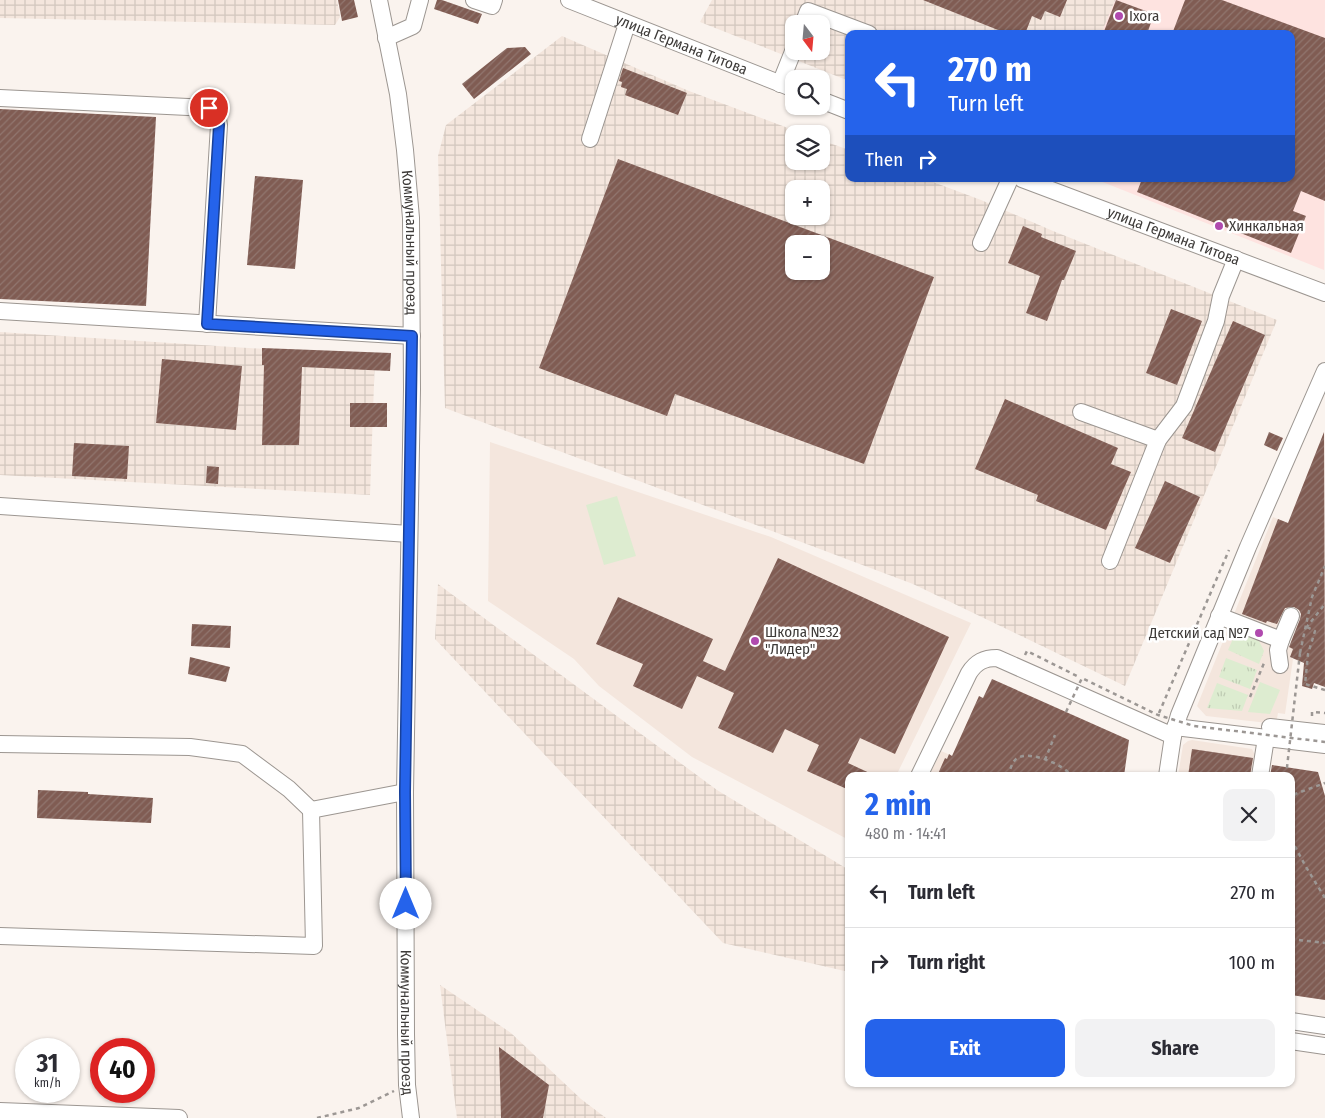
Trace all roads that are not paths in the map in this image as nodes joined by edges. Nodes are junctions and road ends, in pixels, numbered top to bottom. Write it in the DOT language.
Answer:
graph roads {
  1 [pos="379,0"];
  2 [pos="420,0"];
  3 [pos="474,0"];
  4 [pos="494,0"];
  5 [pos="569,0"];
  6 [pos="806,15"];
  7 [pos="821,15"];
  8 [pos="830,19"];
  9 [pos="627,24"];
  10 [pos="860,30"];
  11 [pos="386,38"];
  12 [pos="785,86"];
  13 [pos="0,98"];
  14 [pos="830,104"];
  15 [pos="845,109"];
  16 [pos="590,139"];
  17 [pos="1009,182"];
  18 [pos="1030,182"];
  19 [pos="981,243"];
  20 [pos="1236,259"];
  21 [pos="1325,293"];
  22 [pos="0,311"];
  23 [pos="207,324"];
  24 [pos="412,336"];
  25 [pos="1325,371"];
  26 [pos="1319,398"];
  27 [pos="1081,412"];
  28 [pos="1158,440"];
  29 [pos="0,506"];
  30 [pos="408,534"];
  31 [pos="1110,561"];
  32 [pos="1219,616"];
  33 [pos="1291,616"];
  34 [pos="1282,640"];
  35 [pos="1272,663"];
  36 [pos="1176,726"];
  37 [pos="1325,733"];
  38 [pos="1266,738"];
  39 [pos="1325,743"];
  40 [pos="0,744"];
  41 [pos="922,772"];
  42 [pos="1168,772"];
  43 [pos="1261,772"];
  44 [pos="405,792"];
  45 [pos="311,810"];
  46 [pos="0,936"];
  47 [pos="1295,1022"];
  48 [pos="1325,1026"];
  49 [pos="1295,1042"];
  50 [pos="1325,1046"];
  51 [pos="0,1110"];
  52 [pos="179,1118"];
  53 [pos="411,1118"];
  1 -- 11 [label="street, Коммунальный проезд"];
  2 -- 11 [label="street"];
  3 -- 4 [label="street"];
  5 -- 9 [label="street, улица Германа Титова"];
  6 -- 7 [label="street"];
  8 -- 10 [label="street"];
  9 -- 12 [label="street, улица Германа Титова"];
  9 -- 16 [label="street"];
  11 -- 24 [label="street, Коммунальный проезд"];
  13 -- 23 [label="street"];
  14 -- 15 [label="street"];
  17 -- 19 [label="street"];
  18 -- 20 [label="street, улица Германа Титова"];
  20 -- 21 [label="street, улица Германа Титова"];
  20 -- 28 [label="street"];
  22 -- 23 [label="street"];
  23 -- 24 [label="street"];
  24 -- 30 [label="street, Коммунальный проезд"];
  25 -- 26 [label="street"];
  26 -- 32 [label="street"];
  27 -- 28 [label="street"];
  28 -- 31 [label="street"];
  29 -- 30 [label="street"];
  30 -- 44 [label="street, Коммунальный проезд"];
  32 -- 34 [label="street"];
  32 -- 36 [label="street"];
  33 -- 34 [label="street"];
  34 -- 35 [label="street"];
  36 -- 37 [label="street"];
  36 -- 38 [label="street"];
  36 -- 41 [label="street"];
  36 -- 42 [label="street"];
  38 -- 39 [label="street"];
  38 -- 43 [label="street"];
  40 -- 45 [label="street"];
  44 -- 45 [label="street"];
  44 -- 53 [label="street, Коммунальный проезд"];
  45 -- 46 [label="street"];
  47 -- 48 [label="street"];
  49 -- 50 [label="street"];
  51 -- 52 [label="street"];
}
